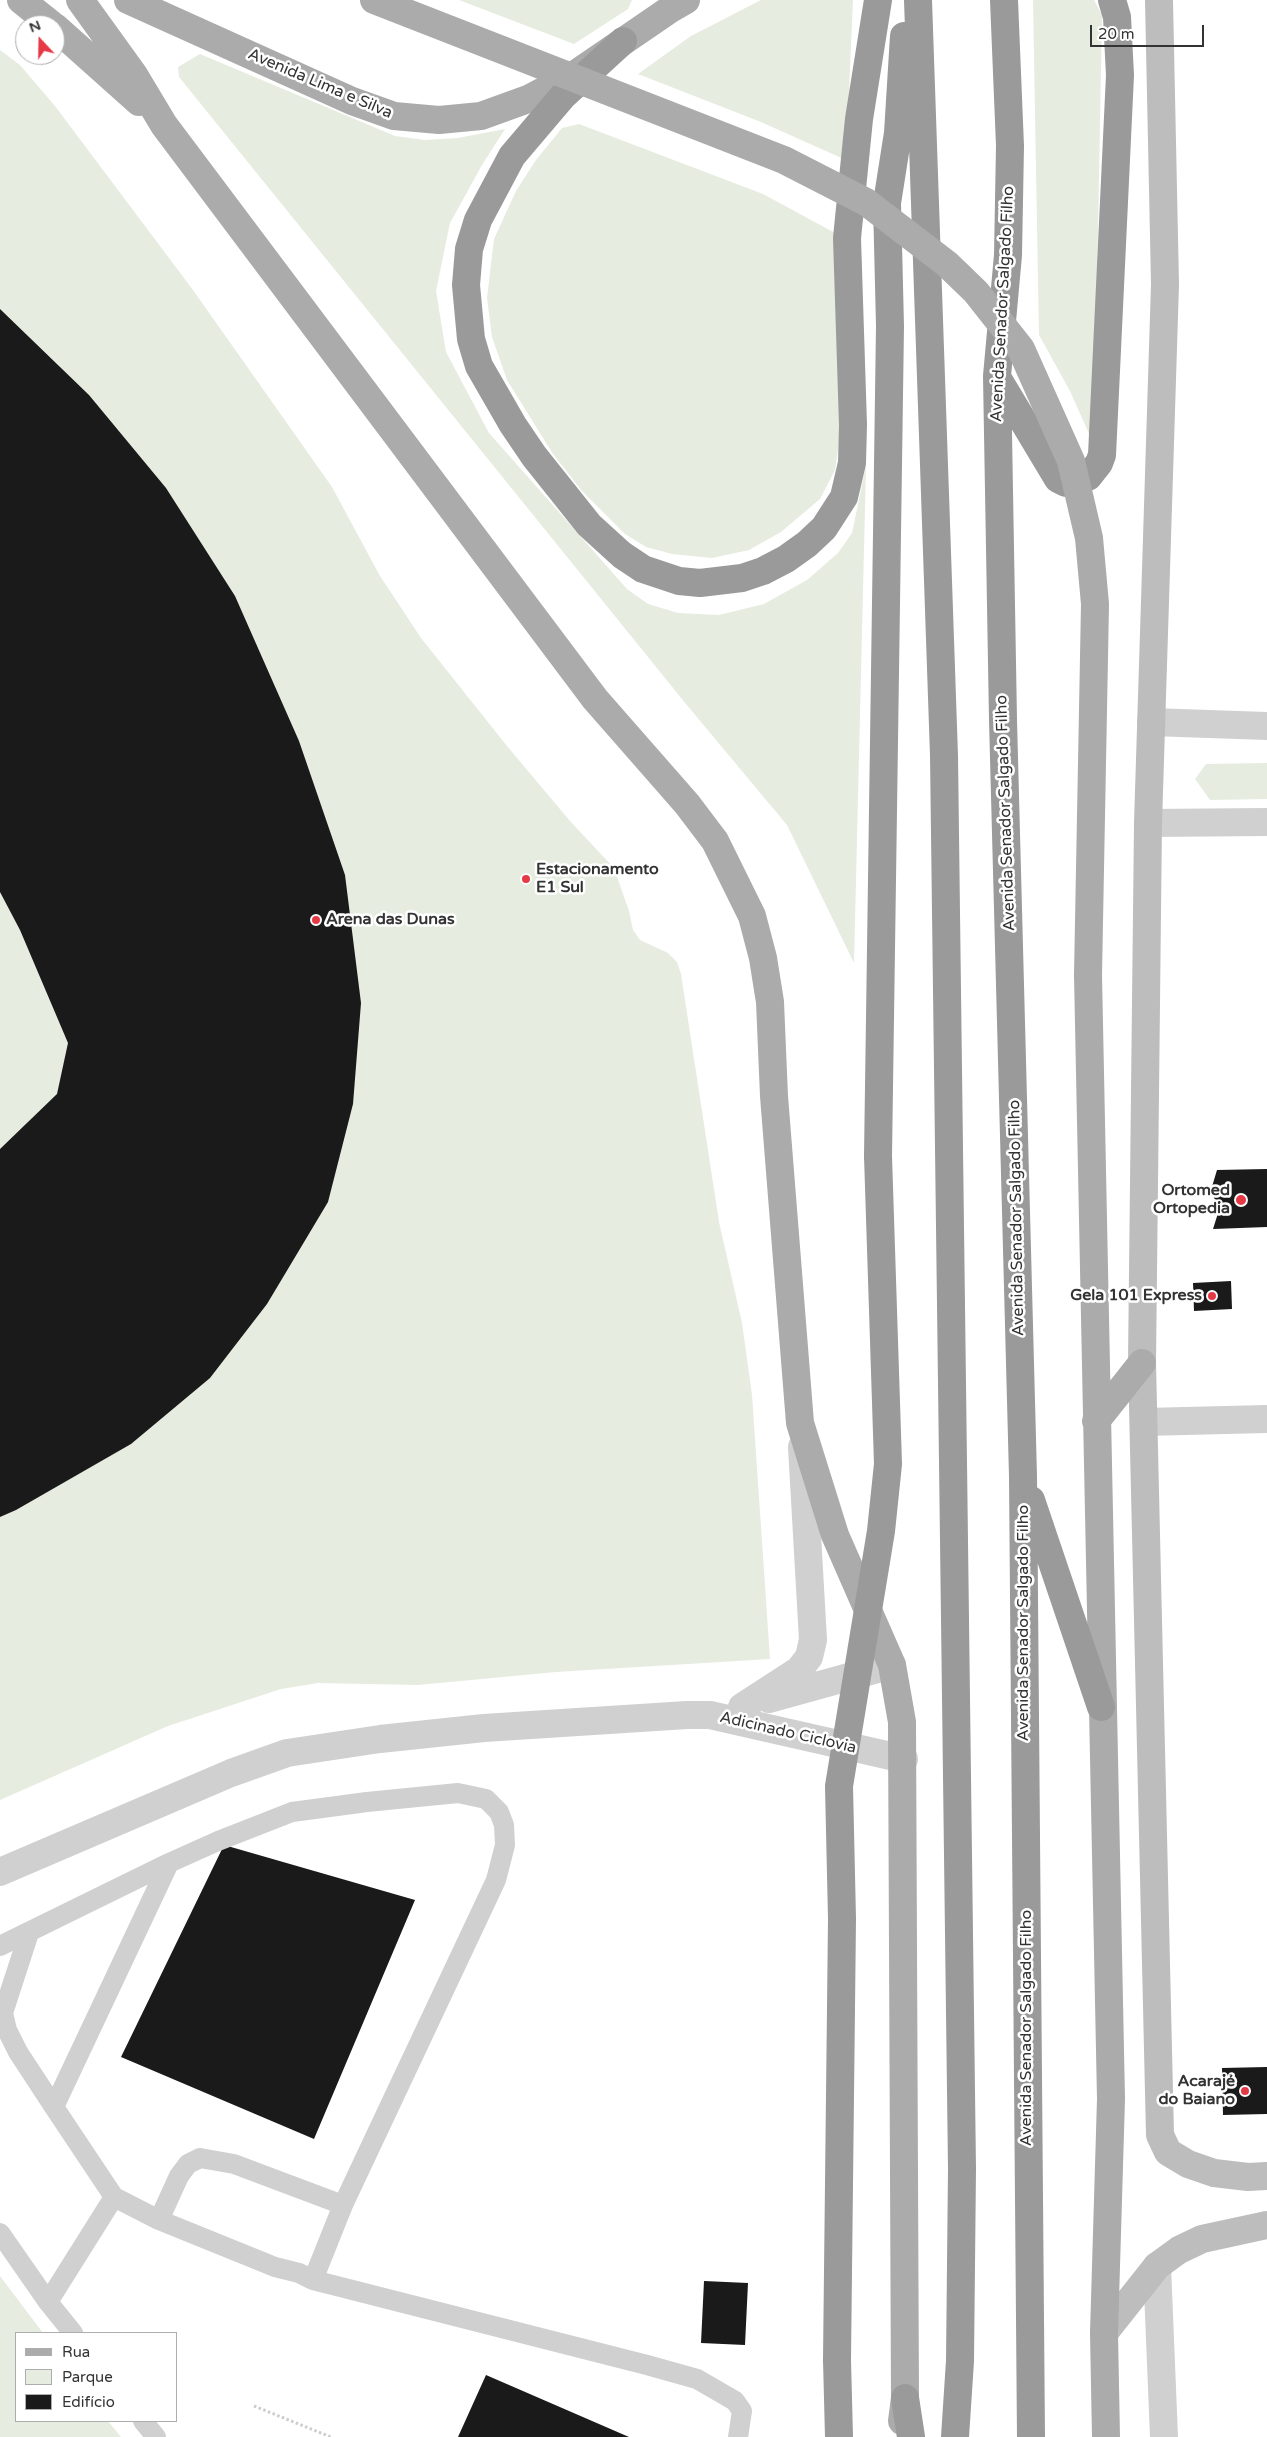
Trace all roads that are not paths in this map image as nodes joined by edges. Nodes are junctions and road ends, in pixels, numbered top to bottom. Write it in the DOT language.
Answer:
graph roads {
  1 [pos="21,0"];
  2 [pos="80,0"];
  3 [pos="128,0"];
  4 [pos="374,0"];
  5 [pos="647,0"];
  6 [pos="686,0"];
  7 [pos="878,0"];
  8 [pos="906,0"];
  9 [pos="918,0"];
  10 [pos="1004,0"];
  11 [pos="1112,0"];
  12 [pos="1163,6"];
  13 [pos="40,15"];
  14 [pos="65,35"];
  15 [pos="623,41"];
  16 [pos="164,125"];
  17 [pos="997,376"];
  18 [pos="1151,722"];
  19 [pos="1267,726"];
  20 [pos="1267,822"];
  21 [pos="1148,823"];
  22 [pos="1142,1363"];
  23 [pos="1267,1419"];
  24 [pos="1096,1422"];
  25 [pos="1144,1422"];
  26 [pos="800,1423"];
  27 [pos="1023,1476"];
  28 [pos="892,1664"];
  29 [pos="742,1706"];
  30 [pos="1101,1707"];
  31 [pos="710,1715"];
  32 [pos="904,1759"];
  33 [pos="170,1862"];
  34 [pos="0,1872"];
  35 [pos="29,1933"];
  36 [pos="0,1946"];
  37 [pos="54,2107"];
  38 [pos="1267,2176"];
  39 [pos="114,2197"];
  40 [pos="343,2205"];
  41 [pos="159,2220"];
  42 [pos="1267,2225"];
  43 [pos="0,2233"];
  44 [pos="1157,2266"];
  45 [pos="314,2280"];
  46 [pos="48,2302"];
  47 [pos="72,2332"];
  48 [pos="1104,2333"];
  49 [pos="906,2398"];
  50 [pos="144,2422"];
  51 [pos="156,2437"];
  52 [pos="738,2437"];
  53 [pos="839,2437"];
  54 [pos="900,2437"];
  55 [pos="911,2437"];
  56 [pos="955,2437"];
  57 [pos="1030,2437"];
  58 [pos="1106,2437"];
  59 [pos="1164,2437"];
  1 -- 13 [label="main road"];
  2 -- 16 [label="main road"];
  3 -- 15 [label="main road, Avenida Lima e Silva"];
  4 -- 24 [label="main road, bridge"];
  5 -- 15 [label="main road"];
  6 -- 15 [label="main road, Avenida Lima e Silva"];
  7 -- 15 [label="highway"];
  8 -- 53 [label="highway, bridge"];
  9 -- 56 [label="highway"];
  10 -- 17 [label="highway, Avenida Senador Salgado Filho"];
  11 -- 17 [label="highway"];
  12 -- 18 [label="main road"];
  14 -- 16 [label="main road"];
  16 -- 26 [label="main road"];
  17 -- 27 [label="highway, Avenida Senador Salgado Filho"];
  18 -- 19 [label="street"];
  18 -- 21 [label="main road"];
  20 -- 21 [label="street"];
  21 -- 22 [label="main road"];
  22 -- 24 [label="main road"];
  22 -- 25 [label="main road"];
  23 -- 25 [label="street"];
  24 -- 30 [label="main road"];
  25 -- 38 [label="main road"];
  26 -- 28 [label="main road"];
  26 -- 29 [label="street"];
  27 -- 30 [label="highway"];
  27 -- 57 [label="highway, Avenida Senador Salgado Filho"];
  28 -- 29 [label="street, Adicinado Ciclovia"];
  28 -- 32 [label="main road"];
  29 -- 31 [label="street, Adicinado Ciclovia"];
  30 -- 48 [label="main road"];
  31 -- 32 [label="street, Adicinado Ciclovia"];
  31 -- 34 [label="street"];
  32 -- 49 [label="main road"];
  33 -- 35 [label="lane"];
  33 -- 37 [label="lane"];
  33 -- 40 [label="lane"];
  35 -- 36 [label="lane"];
  35 -- 37 [label="lane"];
  37 -- 39 [label="lane"];
  39 -- 41 [label="lane"];
  39 -- 46 [label="lane"];
  40 -- 41 [label="lane"];
  40 -- 45 [label="lane"];
  41 -- 45 [label="lane"];
  42 -- 44 [label="main road"];
  43 -- 46 [label="lane"];
  44 -- 48 [label="main road"];
  44 -- 59 [label="street"];
  45 -- 52 [label="lane"];
  46 -- 47 [label="lane"];
  48 -- 58 [label="main road"];
  49 -- 54 [label="main road"];
  49 -- 55 [label="highway"];
  50 -- 51 [label="lane"];
}
